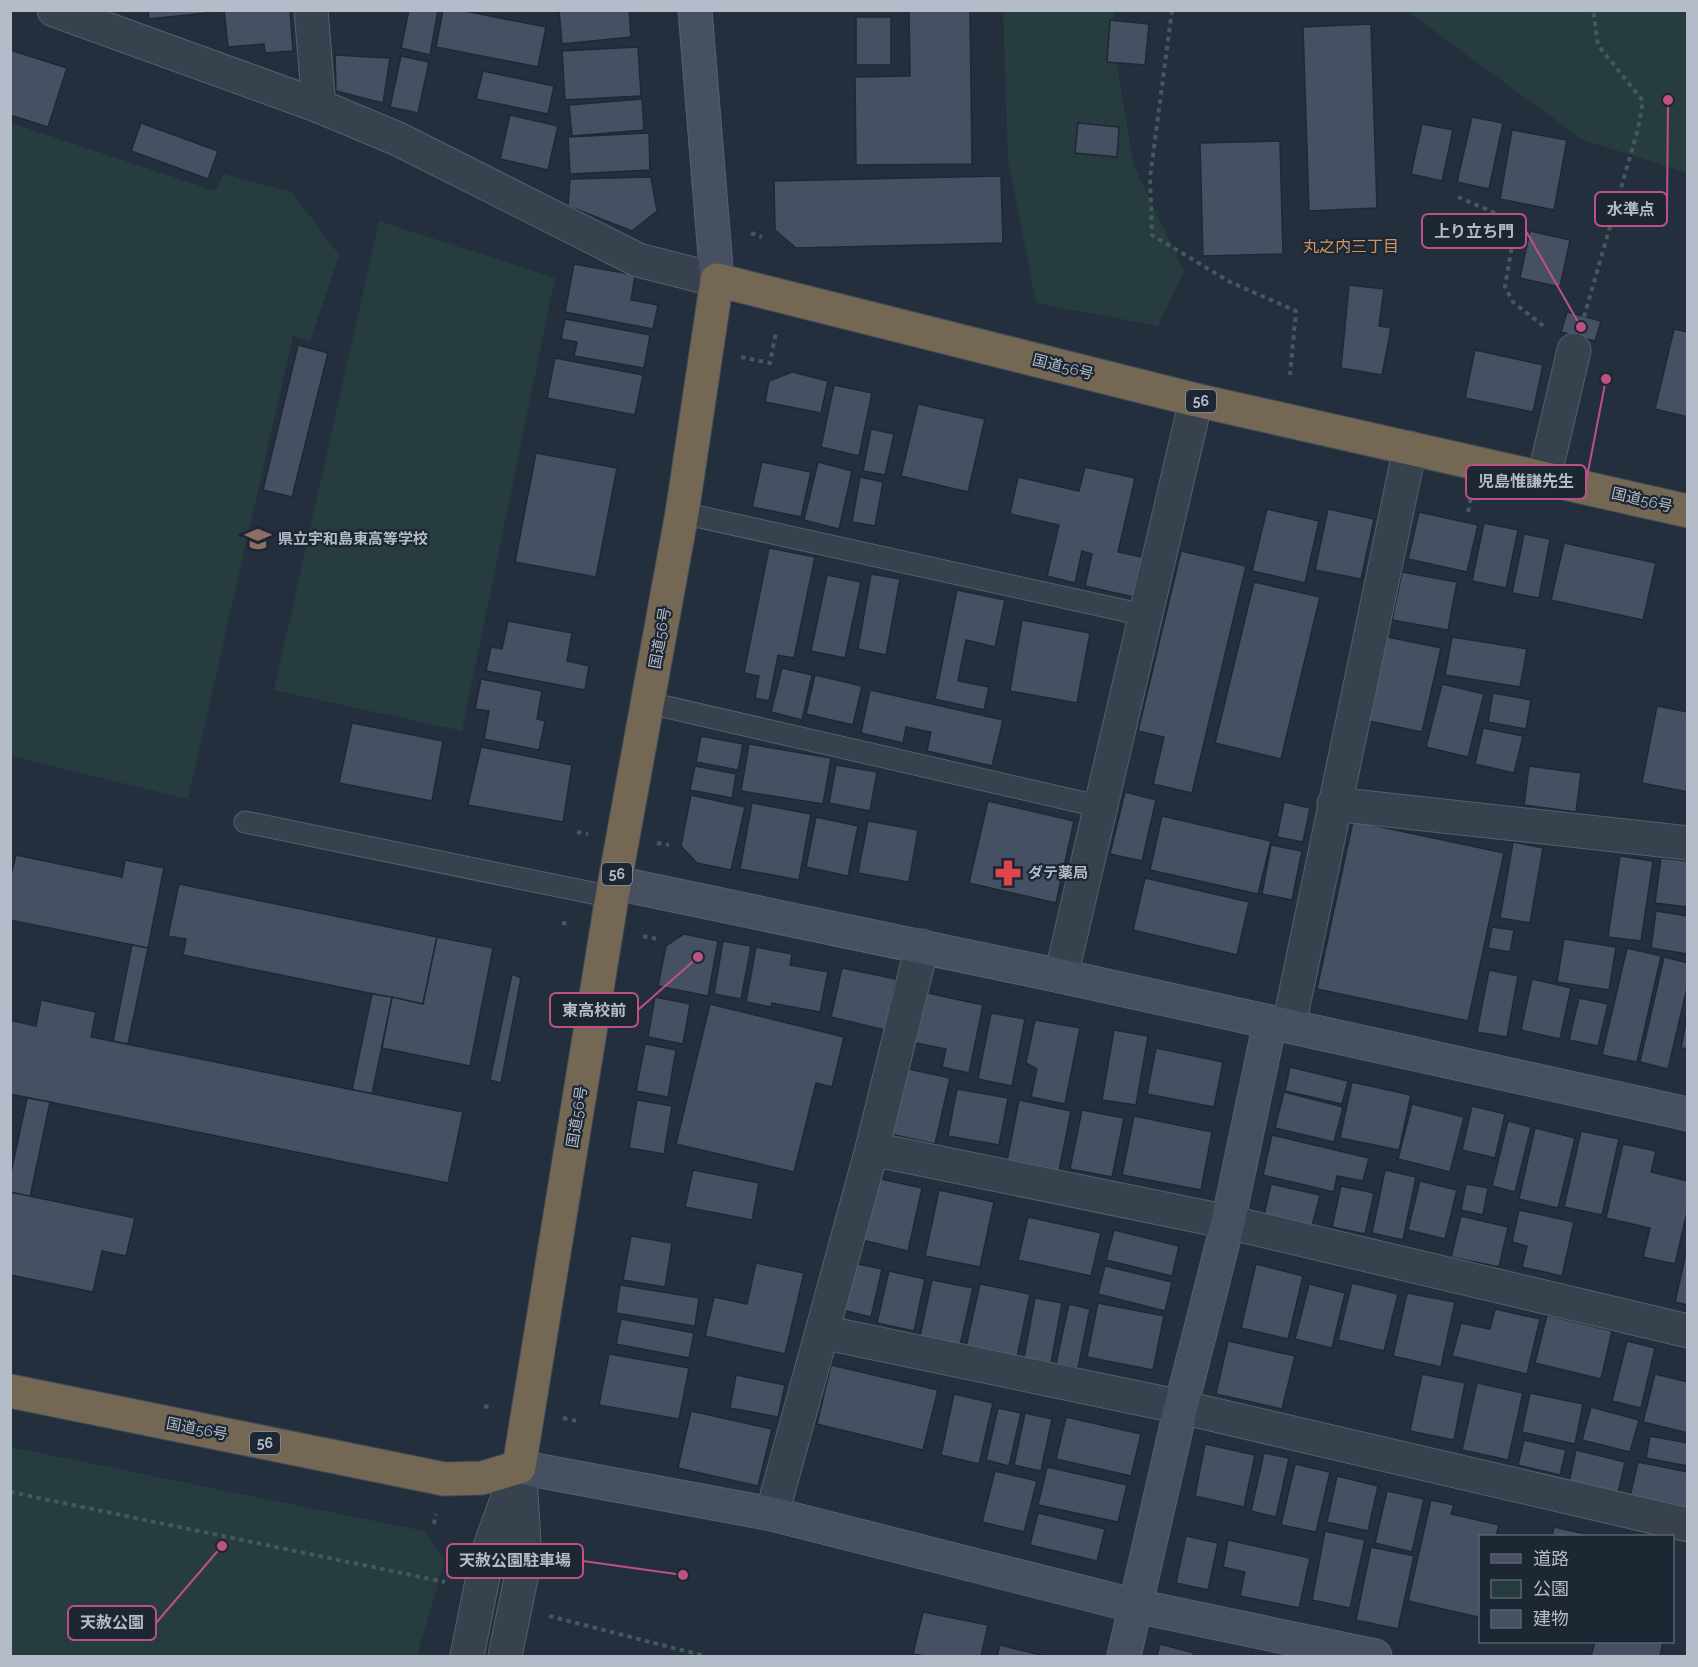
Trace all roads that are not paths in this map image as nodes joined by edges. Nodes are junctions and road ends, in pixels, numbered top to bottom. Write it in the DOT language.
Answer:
graph roads {
  1 [pos="54,10"];
  2 [pos="311,10"];
  3 [pos="695,10"];
  4 [pos="319,106"];
  5 [pos="717,280"];
  6 [pos="1574,350"];
  7 [pos="1196,400"];
  8 [pos="1410,448"];
  9 [pos="1544,478"];
  10 [pos="1688,511"];
  11 [pos="682,513"];
  12 [pos="1144,615"];
  13 [pos="649,703"];
  14 [pos="1334,804"];
  15 [pos="1102,807"];
  16 [pos="245,822"];
  17 [pos="1688,843"];
  18 [pos="614,890"];
  19 [pos="922,946"];
  20 [pos="1061,975"];
  21 [pos="1279,1024"];
  22 [pos="1688,1114"];
  23 [pos="872,1149"];
  24 [pos="1228,1222"];
  25 [pos="1688,1331"];
  26 [pos="822,1332"];
  27 [pos="10,1391"];
  28 [pos="1180,1407"];
  29 [pos="519,1467"];
  30 [pos="772,1514"];
  31 [pos="1688,1525"];
  32 [pos="1136,1606"];
  33 [pos="467,1656"];
  34 [pos="505,1656"];
  35 [pos="1124,1656"];
  36 [pos="1375,1656"];
  1 -- 4 [label="street"];
  2 -- 4 [label="street"];
  3 -- 5 [label="street"];
  4 -- 5 [label="street"];
  5 -- 7 [label="highway, 国道56号 / 56"];
  5 -- 11 [label="highway, 国道56号 / 56"];
  6 -- 9 [label="street"];
  7 -- 8 [label="highway, 国道56号 / 56"];
  7 -- 12 [label="street"];
  8 -- 9 [label="highway, 国道56号 / 56"];
  8 -- 14 [label="street"];
  9 -- 10 [label="highway, 国道56号 / 56"];
  11 -- 12 [label="lane"];
  11 -- 13 [label="highway, 国道56号 / 56"];
  12 -- 15 [label="street"];
  13 -- 15 [label="lane"];
  13 -- 18 [label="highway, 国道56号 / 56"];
  14 -- 17 [label="street"];
  14 -- 21 [label="street"];
  15 -- 20 [label="street"];
  16 -- 18 [label="lane"];
  18 -- 19 [label="street"];
  18 -- 29 [label="highway, 国道56号 / 56"];
  19 -- 20 [label="street"];
  19 -- 23 [label="street"];
  20 -- 21 [label="street"];
  21 -- 22 [label="street"];
  21 -- 24 [label="street"];
  23 -- 24 [label="street"];
  23 -- 26 [label="street"];
  24 -- 25 [label="street"];
  24 -- 28 [label="street"];
  26 -- 28 [label="street"];
  26 -- 30 [label="street"];
  27 -- 29 [label="highway, 国道56号 / 56"];
  28 -- 31 [label="street"];
  28 -- 32 [label="street"];
  29 -- 30 [label="street"];
  29 -- 33 [label="street"];
  29 -- 34 [label="street"];
  30 -- 32 [label="street"];
  32 -- 35 [label="street"];
  32 -- 36 [label="street"];
}
